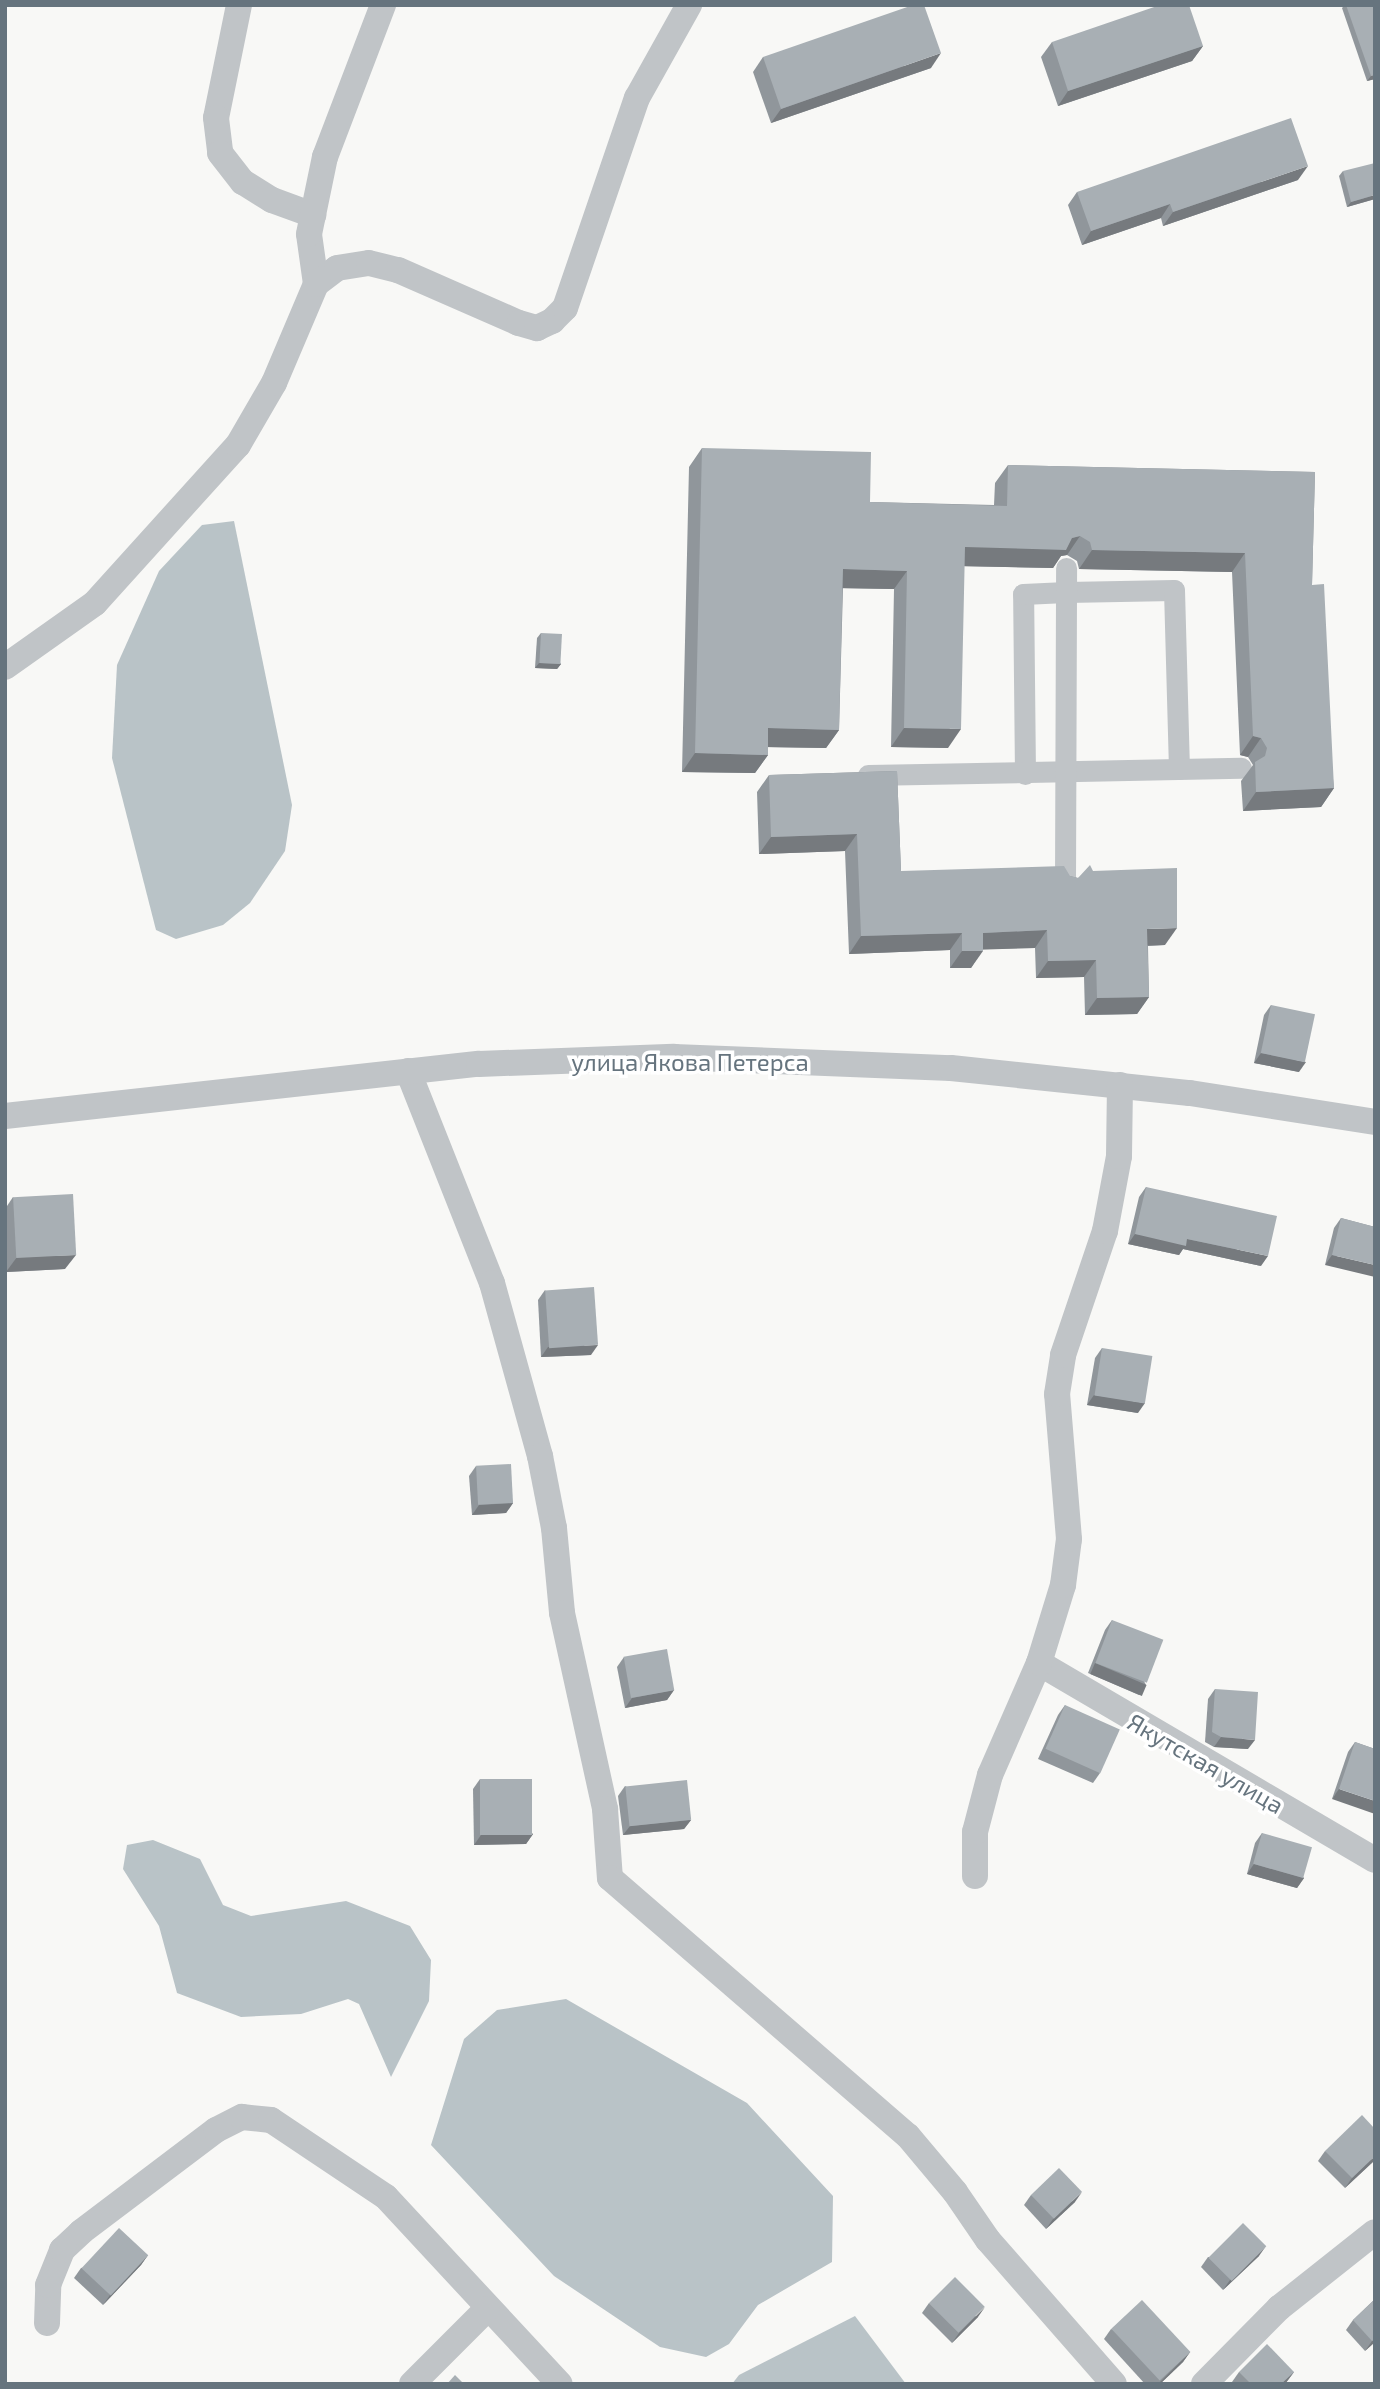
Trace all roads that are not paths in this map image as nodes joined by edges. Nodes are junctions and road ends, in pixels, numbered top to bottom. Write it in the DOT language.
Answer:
graph roads {
  1 [pos="239,5"];
  2 [pos="383,5"];
  3 [pos="689,5"];
  4 [pos="313,215"];
  5 [pos="316,284"];
  6 [pos="1066,568"];
  7 [pos="1066,592"];
  8 [pos="5,667"];
  9 [pos="1241,768"];
  10 [pos="1179,769"];
  11 [pos="1065,773"];
  12 [pos="1025,774"];
  13 [pos="845,775"];
  14 [pos="1065,882"];
  15 [pos="408,1071"];
  16 [pos="1120,1085"];
  17 [pos="5,1116"];
  18 [pos="1375,1122"];
  19 [pos="1039,1663"];
  20 [pos="1375,1860"];
  21 [pos="975,1875"];
  22 [pos="1375,2232"];
  23 [pos="487,2309"];
  24 [pos="47,2323"];
  25 [pos="412,2384"];
  26 [pos="560,2384"];
  27 [pos="1114,2384"];
  28 [pos="1203,2384"];
  1 -- 4 [label="street"];
  2 -- 4 [label="street"];
  3 -- 5 [label="street"];
  4 -- 5 [label="street"];
  5 -- 8 [label="street"];
  6 -- 7 [label="street"];
  7 -- 10 [label="street"];
  7 -- 11 [label="street"];
  7 -- 12 [label="street"];
  9 -- 10 [label="street"];
  10 -- 11 [label="street"];
  11 -- 12 [label="street"];
  11 -- 14 [label="street"];
  12 -- 13 [label="street"];
  15 -- 16 [label="street, улица Якова Петерса"];
  15 -- 17 [label="street, улица Якова Петерса"];
  15 -- 27 [label="street"];
  16 -- 18 [label="street, улица Якова Петерса"];
  16 -- 19 [label="street"];
  19 -- 20 [label="street, Якутская улица"];
  19 -- 21 [label="street"];
  22 -- 28 [label="street"];
  23 -- 24 [label="street"];
  23 -- 25 [label="street"];
  23 -- 26 [label="street"];
}
